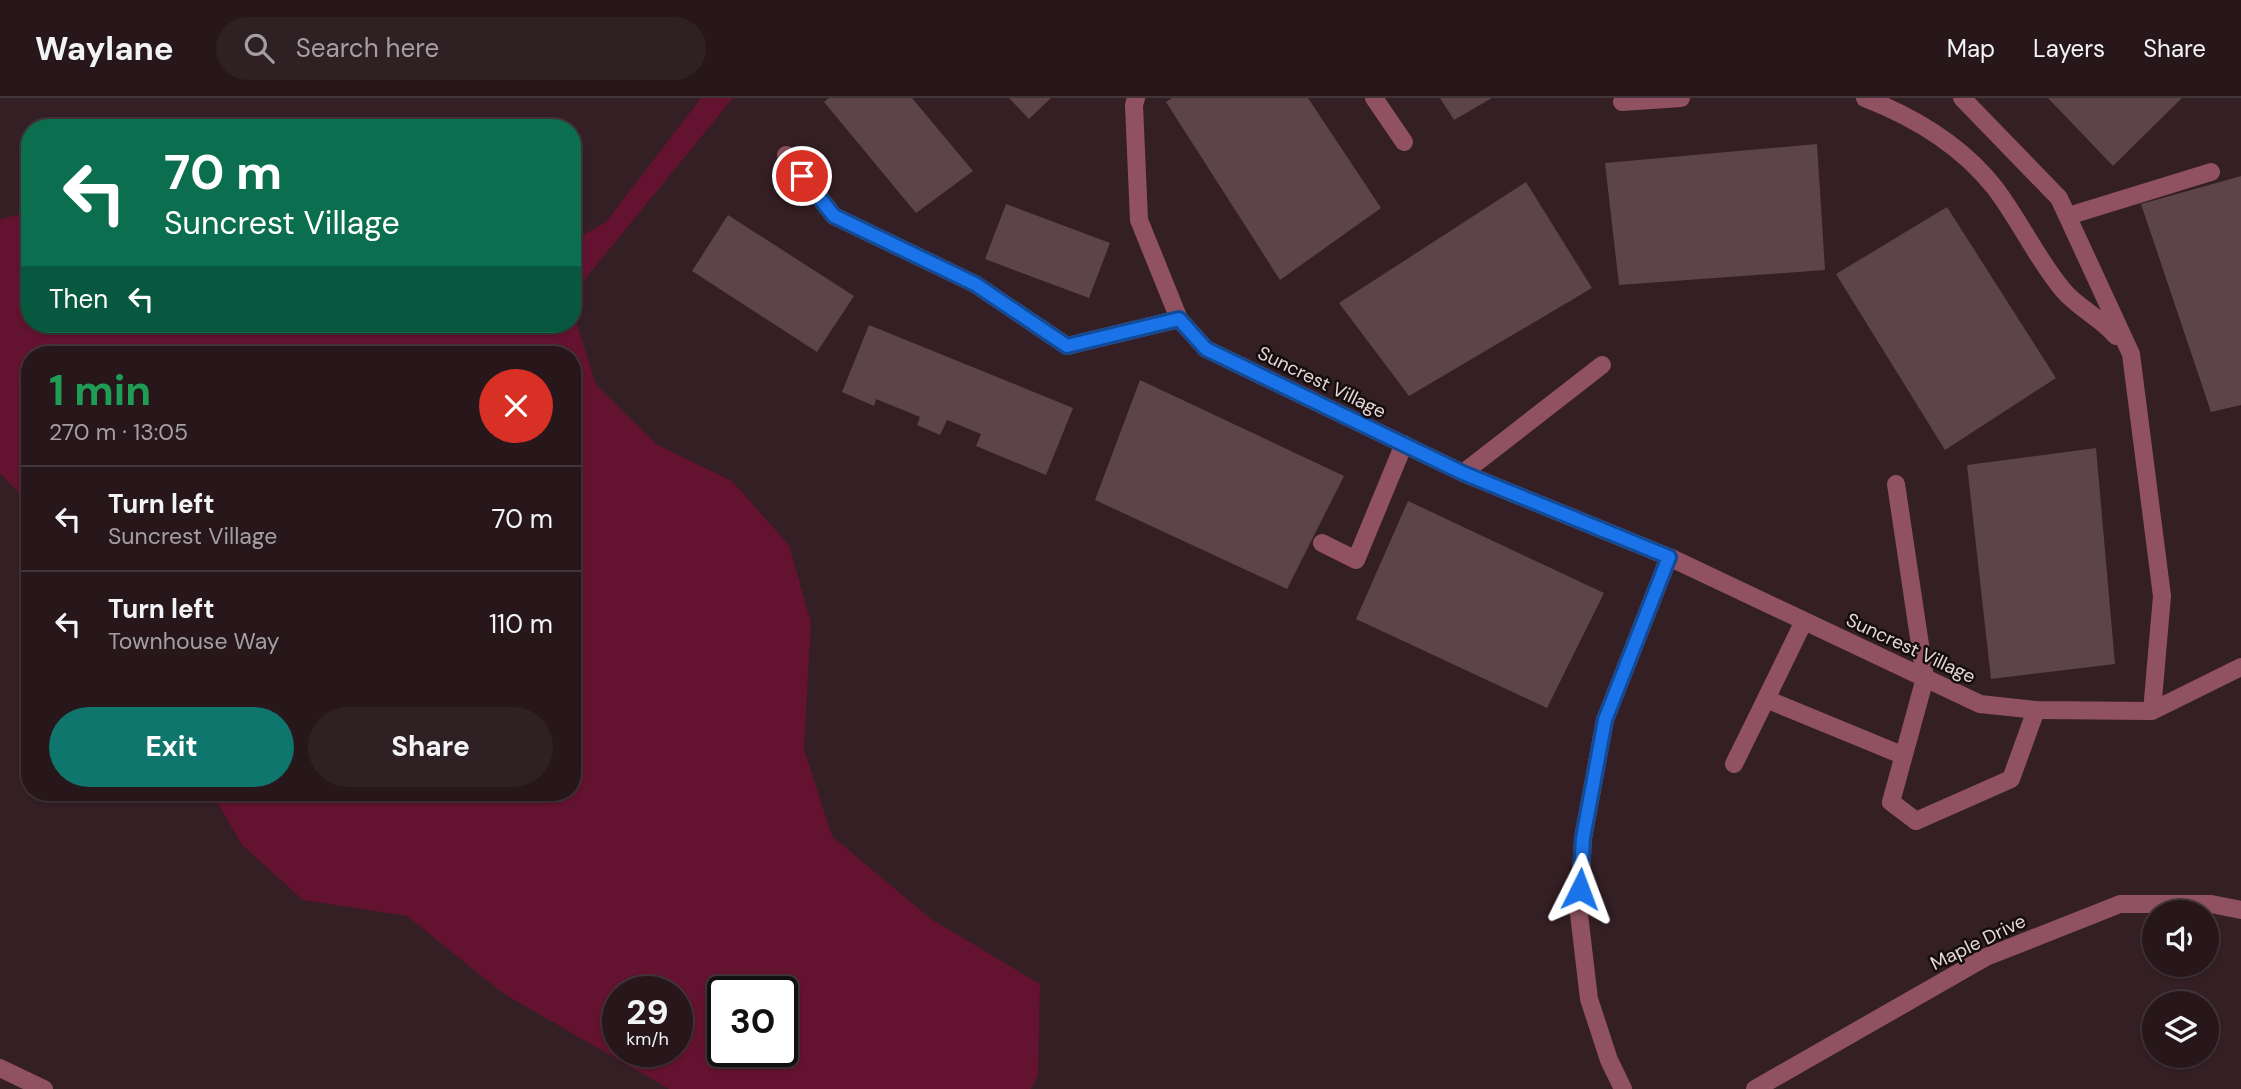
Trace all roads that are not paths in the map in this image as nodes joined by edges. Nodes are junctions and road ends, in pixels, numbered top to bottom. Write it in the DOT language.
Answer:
graph roads {
  1 [pos="1136,98"];
  2 [pos="1374,98"];
  3 [pos="1681,98"];
  4 [pos="1865,98"];
  5 [pos="1962,98"];
  6 [pos="1622,102"];
  7 [pos="1404,142"];
  8 [pos="786,155"];
  9 [pos="2211,172"];
  10 [pos="2068,216"];
  11 [pos="1179,319"];
  12 [pos="2132,354"];
  13 [pos="1602,365"];
  14 [pos="1404,444"];
  15 [pos="1463,473"];
  16 [pos="1896,484"];
  17 [pos="1322,543"];
  18 [pos="1669,557"];
  19 [pos="1804,621"];
  20 [pos="2241,667"];
  21 [pos="1925,678"];
  22 [pos="1766,699"];
  23 [pos="2036,710"];
  24 [pos="2152,711"];
  25 [pos="1902,755"];
  26 [pos="1734,764"];
  27 [pos="2241,910"];
  28 [pos="0,1068"];
  29 [pos="44,1089"];
  30 [pos="1623,1089"];
  31 [pos="1755,1089"];
  1 -- 11 [label="street, Suncrest Village"];
  2 -- 7 [label="street"];
  3 -- 6 [label="street"];
  4 -- 12 [label="street"];
  5 -- 10 [label="street"];
  8 -- 11 [label="street"];
  9 -- 10 [label="street"];
  10 -- 12 [label="street"];
  11 -- 14 [label="street, Suncrest Village"];
  12 -- 24 [label="street"];
  13 -- 15 [label="street"];
  14 -- 15 [label="street, Suncrest Village"];
  14 -- 17 [label="street"];
  15 -- 18 [label="street, Suncrest Village"];
  16 -- 21 [label="street"];
  18 -- 19 [label="street, Suncrest Village"];
  18 -- 30 [label="street"];
  19 -- 21 [label="street, Suncrest Village"];
  19 -- 22 [label="street"];
  20 -- 24 [label="street, Suncrest Village"];
  21 -- 23 [label="street, Suncrest Village"];
  21 -- 25 [label="street"];
  22 -- 25 [label="street"];
  22 -- 26 [label="street"];
  23 -- 24 [label="street, Suncrest Village"];
  23 -- 25 [label="street"];
  27 -- 31 [label="street, Maple Drive"];
  28 -- 29 [label="street"];
}
